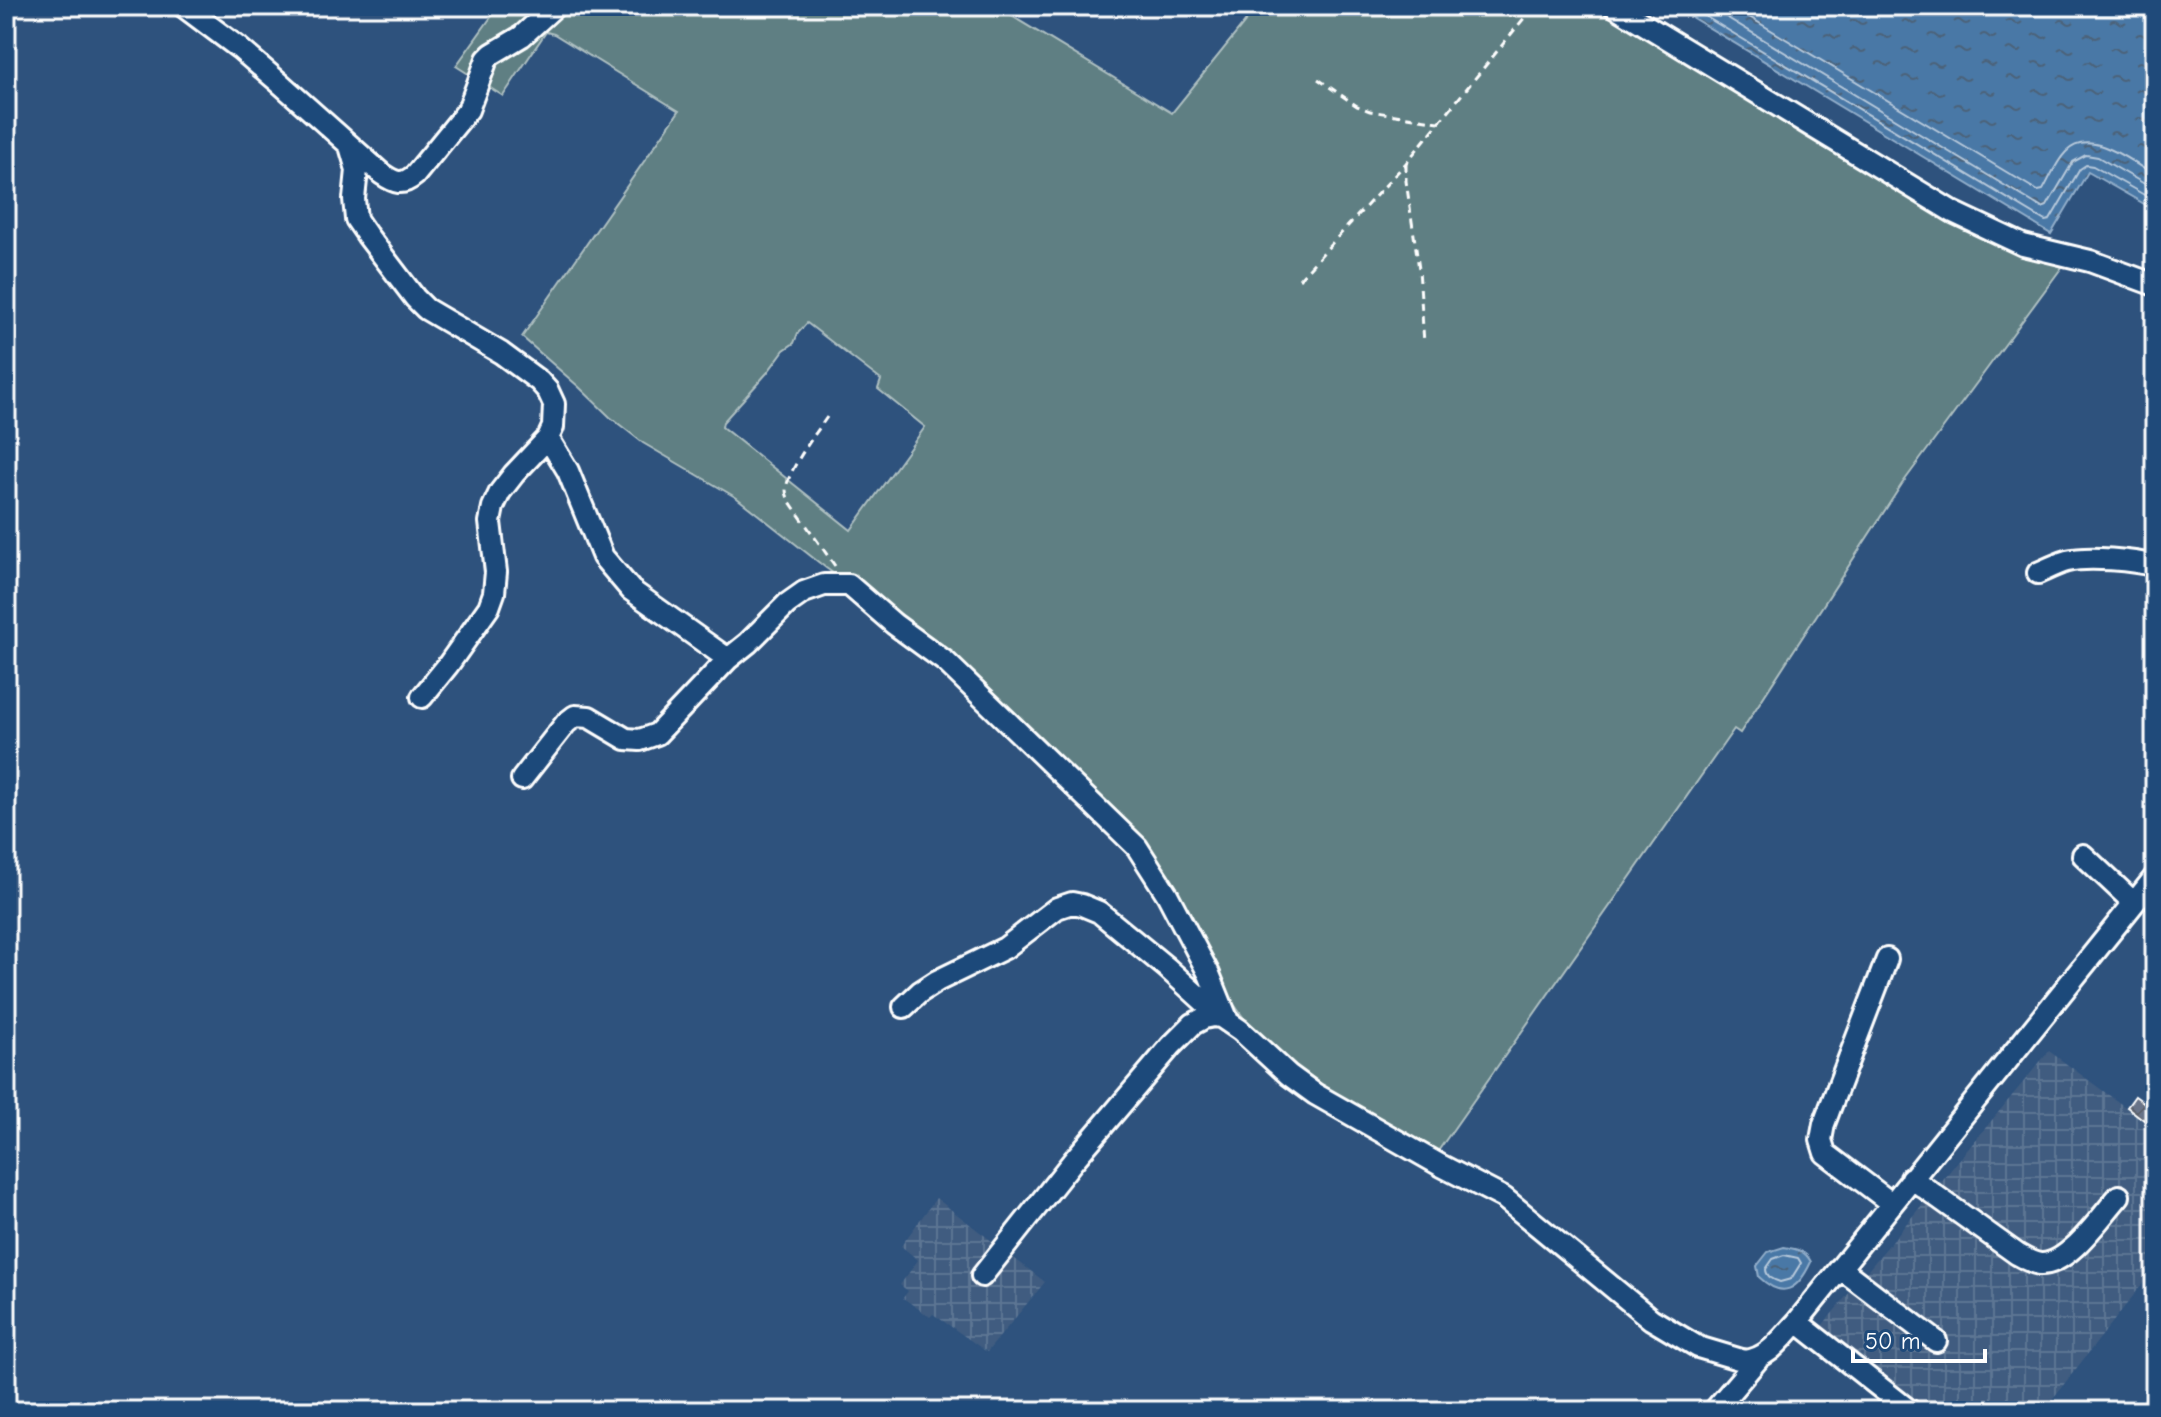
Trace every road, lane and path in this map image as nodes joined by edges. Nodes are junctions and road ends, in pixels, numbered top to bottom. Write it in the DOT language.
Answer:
graph roads {
  1 [pos="183,6"];
  2 [pos="555,6"];
  3 [pos="1534,6"];
  4 [pos="1614,6"];
  5 [pos="1318,79"];
  6 [pos="1439,122"];
  7 [pos="350,146"];
  8 [pos="1406,163"];
  9 [pos="1299,279"];
  10 [pos="2155,285"];
  11 [pos="1424,343"];
  12 [pos="827,417"];
  13 [pos="548,438"];
  14 [pos="2155,566"];
  15 [pos="2038,573"];
  16 [pos="849,585"];
  17 [pos="728,659"];
  18 [pos="422,697"];
  19 [pos="522,779"];
  20 [pos="2083,855"];
  21 [pos="2155,877"];
  22 [pos="2134,903"];
  23 [pos="1887,959"];
  24 [pos="904,1007"];
  25 [pos="1224,1019"];
  26 [pos="1911,1178"];
  27 [pos="2119,1196"];
  28 [pos="1891,1203"];
  29 [pos="1840,1268"];
  30 [pos="982,1276"];
  31 [pos="1797,1322"];
  32 [pos="1936,1341"];
  33 [pos="1758,1359"];
  34 [pos="1714,1411"];
  35 [pos="1910,1411"];
  1 -- 7 [label="lane"];
  2 -- 7 [label="lane"];
  3 -- 6 [label="path"];
  4 -- 10 [label="lane"];
  5 -- 6 [label="path"];
  6 -- 8 [label="path"];
  7 -- 13 [label="lane"];
  8 -- 9 [label="path"];
  8 -- 11 [label="path"];
  12 -- 16 [label="path"];
  13 -- 17 [label="lane"];
  13 -- 18 [label="lane"];
  14 -- 15 [label="lane"];
  16 -- 17 [label="lane"];
  16 -- 25 [label="lane"];
  17 -- 19 [label="lane"];
  20 -- 22 [label="lane"];
  21 -- 22 [label="lane"];
  22 -- 26 [label="lane"];
  23 -- 28 [label="lane"];
  24 -- 25 [label="lane"];
  25 -- 30 [label="lane"];
  25 -- 33 [label="lane"];
  26 -- 27 [label="lane"];
  26 -- 28 [label="lane"];
  28 -- 29 [label="lane"];
  29 -- 31 [label="lane"];
  29 -- 32 [label="lane"];
  31 -- 33 [label="lane"];
  31 -- 35 [label="lane"];
  33 -- 34 [label="lane"];
}
